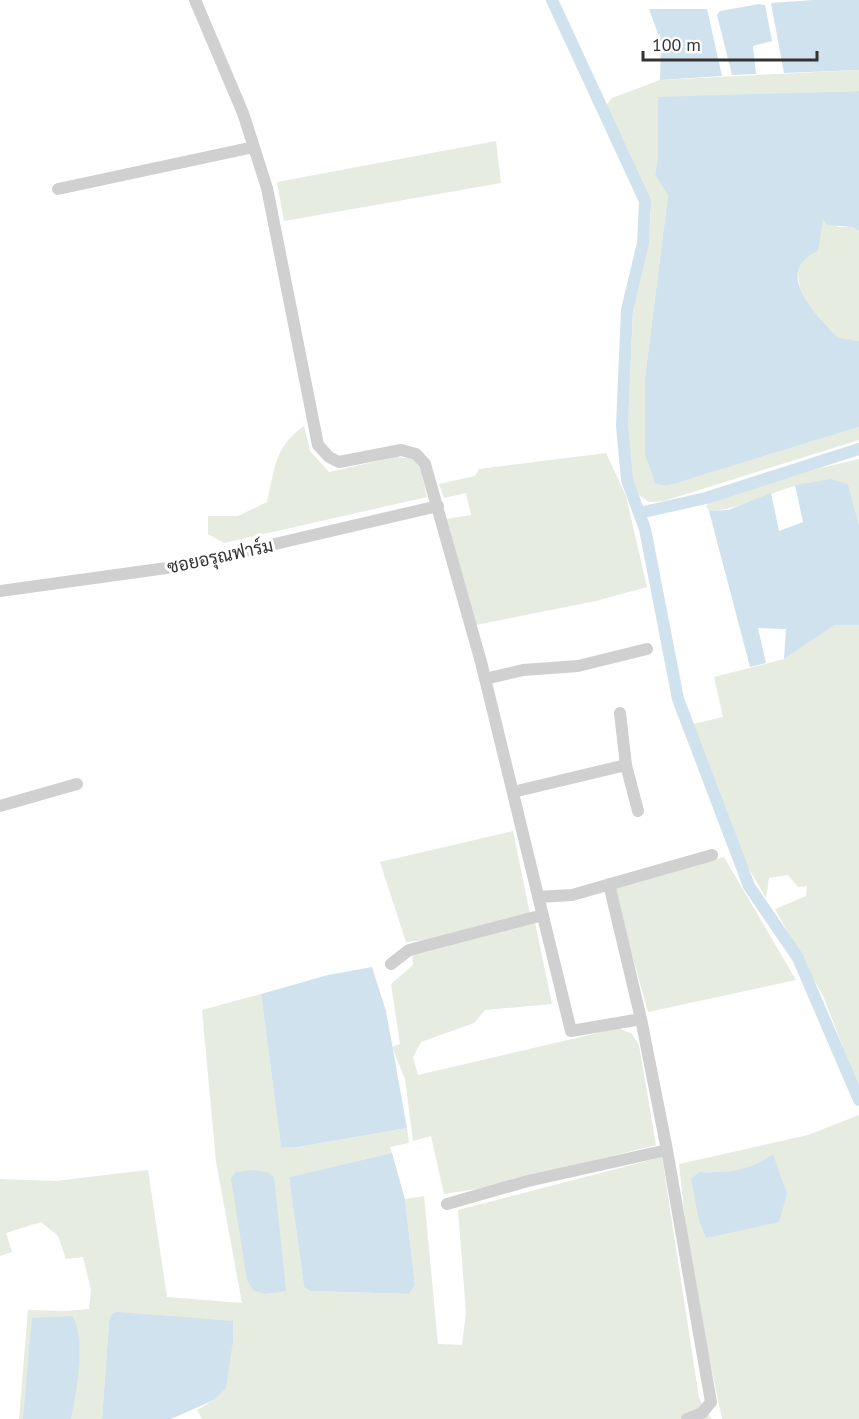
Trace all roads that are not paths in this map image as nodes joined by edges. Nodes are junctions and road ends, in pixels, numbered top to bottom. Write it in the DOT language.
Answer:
graph roads {
  1 [pos="195,0"];
  2 [pos="254,147"];
  3 [pos="58,189"];
  4 [pos="438,506"];
  5 [pos="0,591"];
  6 [pos="646,649"];
  7 [pos="485,679"];
  8 [pos="620,713"];
  9 [pos="626,765"];
  10 [pos="77,784"];
  11 [pos="513,792"];
  12 [pos="0,806"];
  13 [pos="638,811"];
  14 [pos="712,855"];
  15 [pos="609,884"];
  16 [pos="538,897"];
  17 [pos="543,915"];
  18 [pos="391,964"];
  19 [pos="641,1019"];
  20 [pos="668,1150"];
  21 [pos="447,1204"];
  22 [pos="687,1419"];
  1 -- 2 [label="street"];
  2 -- 3 [label="street"];
  2 -- 4 [label="street"];
  4 -- 5 [label="street, ซอยอรุณฟาร์ม"];
  4 -- 7 [label="street"];
  6 -- 7 [label="street"];
  7 -- 11 [label="street"];
  8 -- 9 [label="street"];
  9 -- 11 [label="street"];
  9 -- 13 [label="street"];
  10 -- 12 [label="street"];
  11 -- 16 [label="street"];
  14 -- 15 [label="street"];
  15 -- 16 [label="street"];
  15 -- 19 [label="street"];
  16 -- 17 [label="street"];
  17 -- 18 [label="street"];
  17 -- 19 [label="street"];
  19 -- 20 [label="street"];
  20 -- 21 [label="street"];
  20 -- 22 [label="street"];
}
